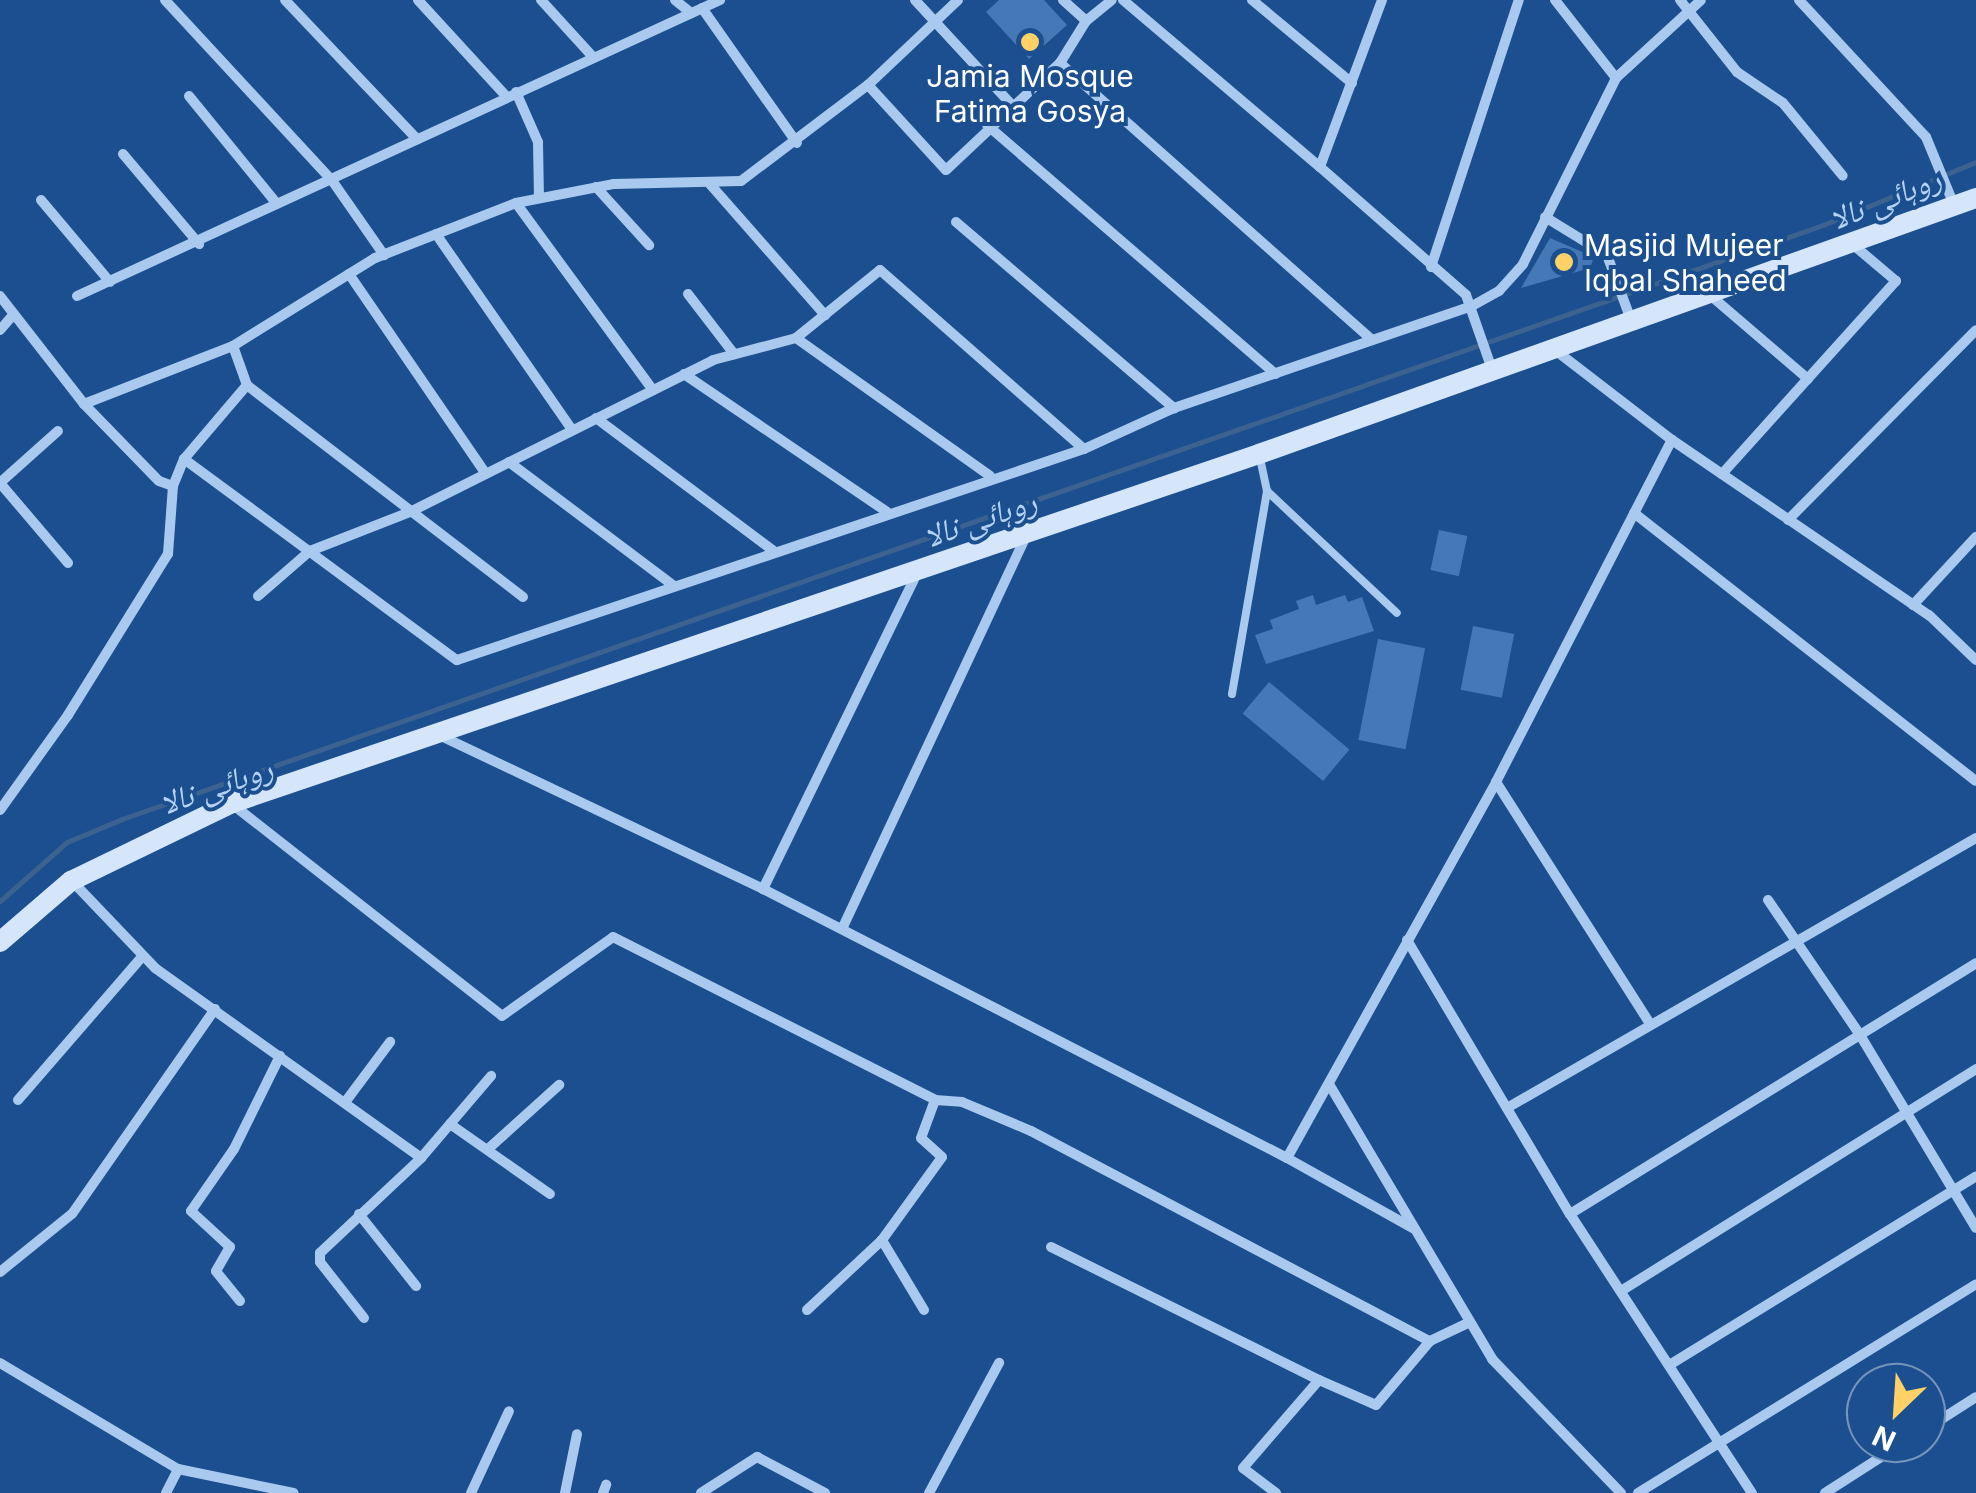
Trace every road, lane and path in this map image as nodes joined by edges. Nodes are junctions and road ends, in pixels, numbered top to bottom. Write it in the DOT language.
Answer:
graph roads {
  1 [pos="166,0"];
  2 [pos="285,0"];
  3 [pos="418,0"];
  4 [pos="541,0"];
  5 [pos="675,0"];
  6 [pos="720,0"];
  7 [pos="915,0"];
  8 [pos="958,0"];
  9 [pos="1063,0"];
  10 [pos="1112,0"];
  11 [pos="1123,0"];
  12 [pos="1252,0"];
  13 [pos="1382,0"];
  14 [pos="1519,0"];
  15 [pos="1555,0"];
  16 [pos="1680,0"];
  17 [pos="1702,0"];
  18 [pos="1799,0"];
  19 [pos="696,11"];
  20 [pos="1690,12"];
  21 [pos="1086,21"];
  22 [pos="934,22"];
  23 [pos="593,57"];
  24 [pos="1060,62"];
  25 [pos="1616,78"];
  26 [pos="1352,83"];
  27 [pos="868,85"];
  28 [pos="512,95"];
  29 [pos="188,96"];
  30 [pos="1010,104"];
  31 [pos="988,125"];
  32 [pos="417,139"];
  33 [pos="797,143"];
  34 [pos="123,154"];
  35 [pos="1320,167"];
  36 [pos="1843,176"];
  37 [pos="331,179"];
  38 [pos="709,183"];
  39 [pos="596,187"];
  40 [pos="539,198"];
  41 [pos="1951,198"];
  42 [pos="1976,198"];
  43 [pos="41,200"];
  44 [pos="516,203"];
  45 [pos="278,204"];
  46 [pos="1545,217"];
  47 [pos="956,222"];
  48 [pos="436,234"];
  49 [pos="1851,242"];
  50 [pos="199,244"];
  51 [pos="649,246"];
  52 [pos="384,255"];
  53 [pos="1430,267"];
  54 [pos="349,274"];
  55 [pos="110,282"];
  56 [pos="1706,292"];
  57 [pos="688,294"];
  58 [pos="0,296"];
  59 [pos="77,296"];
  60 [pos="1472,309"];
  61 [pos="14,314"];
  62 [pos="1630,314"];
  63 [pos="826,315"];
  64 [pos="0,330"];
  65 [pos="1976,330"];
  66 [pos="796,338"];
  67 [pos="1372,340"];
  68 [pos="233,346"];
  69 [pos="1555,350"];
  70 [pos="734,354"];
  71 [pos="1492,368"];
  72 [pos="684,374"];
  73 [pos="1275,374"];
  74 [pos="1808,379"];
  75 [pos="247,384"];
  76 [pos="653,390"];
  77 [pos="84,404"];
  78 [pos="1174,408"];
  79 [pos="596,418"];
  80 [pos="572,430"];
  81 [pos="58,431"];
  82 [pos="1672,440"];
  83 [pos="1084,449"];
  84 [pos="1259,454"];
  85 [pos="184,459"];
  86 [pos="509,462"];
  87 [pos="486,474"];
  88 [pos="1722,474"];
  89 [pos="990,476"];
  90 [pos="1,482"];
  91 [pos="173,486"];
  92 [pos="1268,491"];
  93 [pos="410,512"];
  94 [pos="887,512"];
  95 [pos="1634,513"];
  96 [pos="1788,520"];
  97 [pos="1028,532"];
  98 [pos="1976,537"];
  99 [pos="310,551"];
  100 [pos="774,551"];
  101 [pos="68,563"];
  102 [pos="918,570"];
  103 [pos="674,586"];
  104 [pos="258,596"];
  105 [pos="524,597"];
  106 [pos="1913,604"];
  107 [pos="1397,612"];
  108 [pos="1976,660"];
  109 [pos="1232,694"];
  110 [pos="438,734"];
  111 [pos="1976,781"];
  112 [pos="1496,782"];
  113 [pos="232,803"];
  114 [pos="0,810"];
  115 [pos="1976,838"];
  116 [pos="71,880"];
  117 [pos="763,889"];
  118 [pos="1768,900"];
  119 [pos="842,929"];
  120 [pos="1407,940"];
  121 [pos="1796,940"];
  122 [pos="0,942"];
  123 [pos="142,957"];
  124 [pos="1976,963"];
  125 [pos="215,1009"];
  126 [pos="1650,1024"];
  127 [pos="1860,1035"];
  128 [pos="390,1042"];
  129 [pos="280,1056"];
  130 [pos="1976,1070"];
  131 [pos="491,1076"];
  132 [pos="559,1084"];
  133 [pos="1329,1084"];
  134 [pos="18,1100"];
  135 [pos="935,1100"];
  136 [pos="346,1101"];
  137 [pos="1508,1108"];
  138 [pos="1907,1112"];
  139 [pos="450,1124"];
  140 [pos="488,1150"];
  141 [pos="421,1158"];
  142 [pos="1288,1158"];
  143 [pos="1976,1176"];
  144 [pos="1953,1190"];
  145 [pos="550,1194"];
  146 [pos="359,1214"];
  147 [pos="1570,1214"];
  148 [pos="1976,1228"];
  149 [pos="1415,1229"];
  150 [pos="882,1240"];
  151 [pos="1051,1247"];
  152 [pos="0,1272"];
  153 [pos="1976,1284"];
  154 [pos="416,1286"];
  155 [pos="1621,1291"];
  156 [pos="240,1301"];
  157 [pos="807,1310"];
  158 [pos="924,1310"];
  159 [pos="364,1318"];
  160 [pos="1470,1322"];
  161 [pos="1430,1341"];
  162 [pos="0,1362"];
  163 [pos="999,1363"];
  164 [pos="1671,1364"];
  165 [pos="1319,1380"];
  166 [pos="1976,1397"];
  167 [pos="1971,1404"];
  168 [pos="509,1411"];
  169 [pos="1946,1417"];
  170 [pos="576,1434"];
  171 [pos="1720,1444"];
  172 [pos="1871,1463"];
  173 [pos="178,1469"];
  174 [pos="166,1493"];
  175 [pos="294,1493"];
  176 [pos="472,1493"];
  177 [pos="565,1493"];
  178 [pos="701,1493"];
  179 [pos="825,1493"];
  180 [pos="929,1493"];
  181 [pos="1276,1493"];
  182 [pos="1621,1493"];
  183 [pos="1638,1493"];
  184 [pos="1752,1493"];
  185 [pos="1824,1493"];
  1 -- 37 [label="street"];
  2 -- 32 [label="street"];
  3 -- 28 [label="street"];
  4 -- 23 [label="street"];
  5 -- 19 [label="street"];
  6 -- 19 [label="street"];
  7 -- 22 [label="street"];
  8 -- 22 [label="street"];
  9 -- 21 [label="street"];
  10 -- 21 [label="street"];
  11 -- 35 [label="street"];
  12 -- 26 [label="street"];
  13 -- 26 [label="street"];
  14 -- 53 [label="street"];
  15 -- 25 [label="street"];
  16 -- 20 [label="street"];
  17 -- 20 [label="street"];
  18 -- 41 [label="street"];
  19 -- 23 [label="street"];
  19 -- 33 [label="street"];
  20 -- 25 [label="street"];
  20 -- 36 [label="street"];
  21 -- 24 [label="street"];
  22 -- 27 [label="street"];
  22 -- 30 [label="street"];
  23 -- 28 [label="street"];
  24 -- 30 [label="street"];
  24 -- 67 [label="street"];
  25 -- 46 [label="street"];
  26 -- 35 [label="street"];
  27 -- 31 [label="street"];
  27 -- 33 [label="street"];
  28 -- 32 [label="street"];
  28 -- 40 [label="street"];
  29 -- 45 [label="street"];
  30 -- 31 [label="street"];
  31 -- 73 [label="street"];
  32 -- 37 [label="street"];
  33 -- 38 [label="street"];
  34 -- 50 [label="street"];
  35 -- 53 [label="street"];
  37 -- 45 [label="street"];
  37 -- 52 [label="street"];
  38 -- 39 [label="street"];
  38 -- 63 [label="street"];
  39 -- 40 [label="street"];
  39 -- 51 [label="street"];
  40 -- 44 [label="street"];
  41 -- 42 [label="street"];
  41 -- 49 [label="street"];
  43 -- 55 [label="street"];
  44 -- 48 [label="street"];
  44 -- 76 [label="street"];
  45 -- 50 [label="street"];
  46 -- 60 [label="street"];
  46 -- 62 [label="street"];
  47 -- 78 [label="street"];
  48 -- 52 [label="street"];
  48 -- 80 [label="street"];
  49 -- 56 [label="street"];
  49 -- 74 [label="street"];
  50 -- 55 [label="street"];
  52 -- 54 [label="street"];
  53 -- 60 [label="street"];
  54 -- 68 [label="street"];
  54 -- 87 [label="street"];
  55 -- 59 [label="street"];
  56 -- 62 [label="street"];
  56 -- 74 [label="street"];
  57 -- 70 [label="street"];
  58 -- 61 [label="street"];
  60 -- 67 [label="street"];
  60 -- 71 [label="street"];
  61 -- 64 [label="street"];
  61 -- 77 [label="street"];
  62 -- 69 [label="street"];
  63 -- 66 [label="street"];
  63 -- 83 [label="street"];
  65 -- 96 [label="street"];
  66 -- 70 [label="street"];
  66 -- 89 [label="street"];
  67 -- 73 [label="street"];
  68 -- 75 [label="street"];
  68 -- 77 [label="street"];
  69 -- 71 [label="street"];
  69 -- 82 [label="street"];
  70 -- 72 [label="street"];
  71 -- 84 [label="street"];
  72 -- 76 [label="street"];
  72 -- 94 [label="street"];
  73 -- 78 [label="street"];
  74 -- 88 [label="street"];
  75 -- 85 [label="street"];
  75 -- 93 [label="street"];
  76 -- 79 [label="street"];
  77 -- 91 [label="street"];
  78 -- 83 [label="street"];
  79 -- 80 [label="street"];
  79 -- 100 [label="street"];
  80 -- 86 [label="street"];
  81 -- 90 [label="street"];
  82 -- 88 [label="street"];
  82 -- 95 [label="street"];
  83 -- 89 [label="street"];
  84 -- 92 [label="lane"];
  84 -- 97 [label="street"];
  85 -- 91 [label="street"];
  85 -- 99 [label="street"];
  86 -- 87 [label="street"];
  86 -- 103 [label="street"];
  87 -- 93 [label="street"];
  88 -- 96 [label="street"];
  89 -- 94 [label="street"];
  90 -- 101 [label="street"];
  91 -- 114 [label="street"];
  92 -- 107 [label="lane"];
  92 -- 109 [label="lane"];
  93 -- 99 [label="street"];
  93 -- 105 [label="street"];
  94 -- 100 [label="street"];
  95 -- 111 [label="street"];
  95 -- 112 [label="street"];
  96 -- 106 [label="street"];
  97 -- 102 [label="street"];
  97 -- 119 [label="street"];
  98 -- 106 [label="street"];
  99 -- 103 [label="street"];
  99 -- 104 [label="street"];
  100 -- 103 [label="street"];
  102 -- 110 [label="street"];
  102 -- 117 [label="street"];
  106 -- 108 [label="street"];
  110 -- 113 [label="street"];
  110 -- 117 [label="street"];
  112 -- 120 [label="street"];
  112 -- 126 [label="street"];
  113 -- 116 [label="street"];
  113 -- 135 [label="street"];
  115 -- 121 [label="street"];
  116 -- 122 [label="street"];
  116 -- 123 [label="street"];
  117 -- 119 [label="street"];
  118 -- 121 [label="street"];
  119 -- 142 [label="street"];
  120 -- 133 [label="street"];
  120 -- 137 [label="street"];
  121 -- 126 [label="street"];
  121 -- 127 [label="street"];
  123 -- 125 [label="street"];
  123 -- 134 [label="street"];
  124 -- 127 [label="street"];
  125 -- 129 [label="street"];
  125 -- 152 [label="street"];
  126 -- 137 [label="street"];
  127 -- 138 [label="street"];
  127 -- 147 [label="street"];
  128 -- 136 [label="street"];
  129 -- 136 [label="street"];
  129 -- 156 [label="street"];
  130 -- 138 [label="street"];
  131 -- 139 [label="street"];
  132 -- 140 [label="street"];
  133 -- 142 [label="street"];
  133 -- 149 [label="street"];
  135 -- 150 [label="street"];
  135 -- 161 [label="street"];
  136 -- 141 [label="street"];
  137 -- 147 [label="street"];
  138 -- 144 [label="street"];
  138 -- 155 [label="street"];
  139 -- 140 [label="street"];
  139 -- 141 [label="street"];
  140 -- 145 [label="street"];
  141 -- 146 [label="street"];
  142 -- 149 [label="street"];
  143 -- 144 [label="street"];
  144 -- 148 [label="street"];
  144 -- 164 [label="street"];
  146 -- 154 [label="street"];
  146 -- 159 [label="street"];
  147 -- 155 [label="street"];
  149 -- 160 [label="street"];
  150 -- 157 [label="street"];
  150 -- 158 [label="street"];
  151 -- 165 [label="street"];
  153 -- 171 [label="street"];
  155 -- 164 [label="street"];
  160 -- 161 [label="street"];
  160 -- 182 [label="street"];
  161 -- 165 [label="street"];
  162 -- 173 [label="street"];
  163 -- 180 [label="street"];
  164 -- 171 [label="street"];
  165 -- 181 [label="street"];
  166 -- 167 [label="street"];
  167 -- 169 [label="street"];
  168 -- 176 [label="street"];
  170 -- 177 [label="street"];
  171 -- 183 [label="street"];
  171 -- 184 [label="street"];
  172 -- 185 [label="street"];
  173 -- 174 [label="street"];
  173 -- 175 [label="street"];
  178 -- 179 [label="street"];
}
